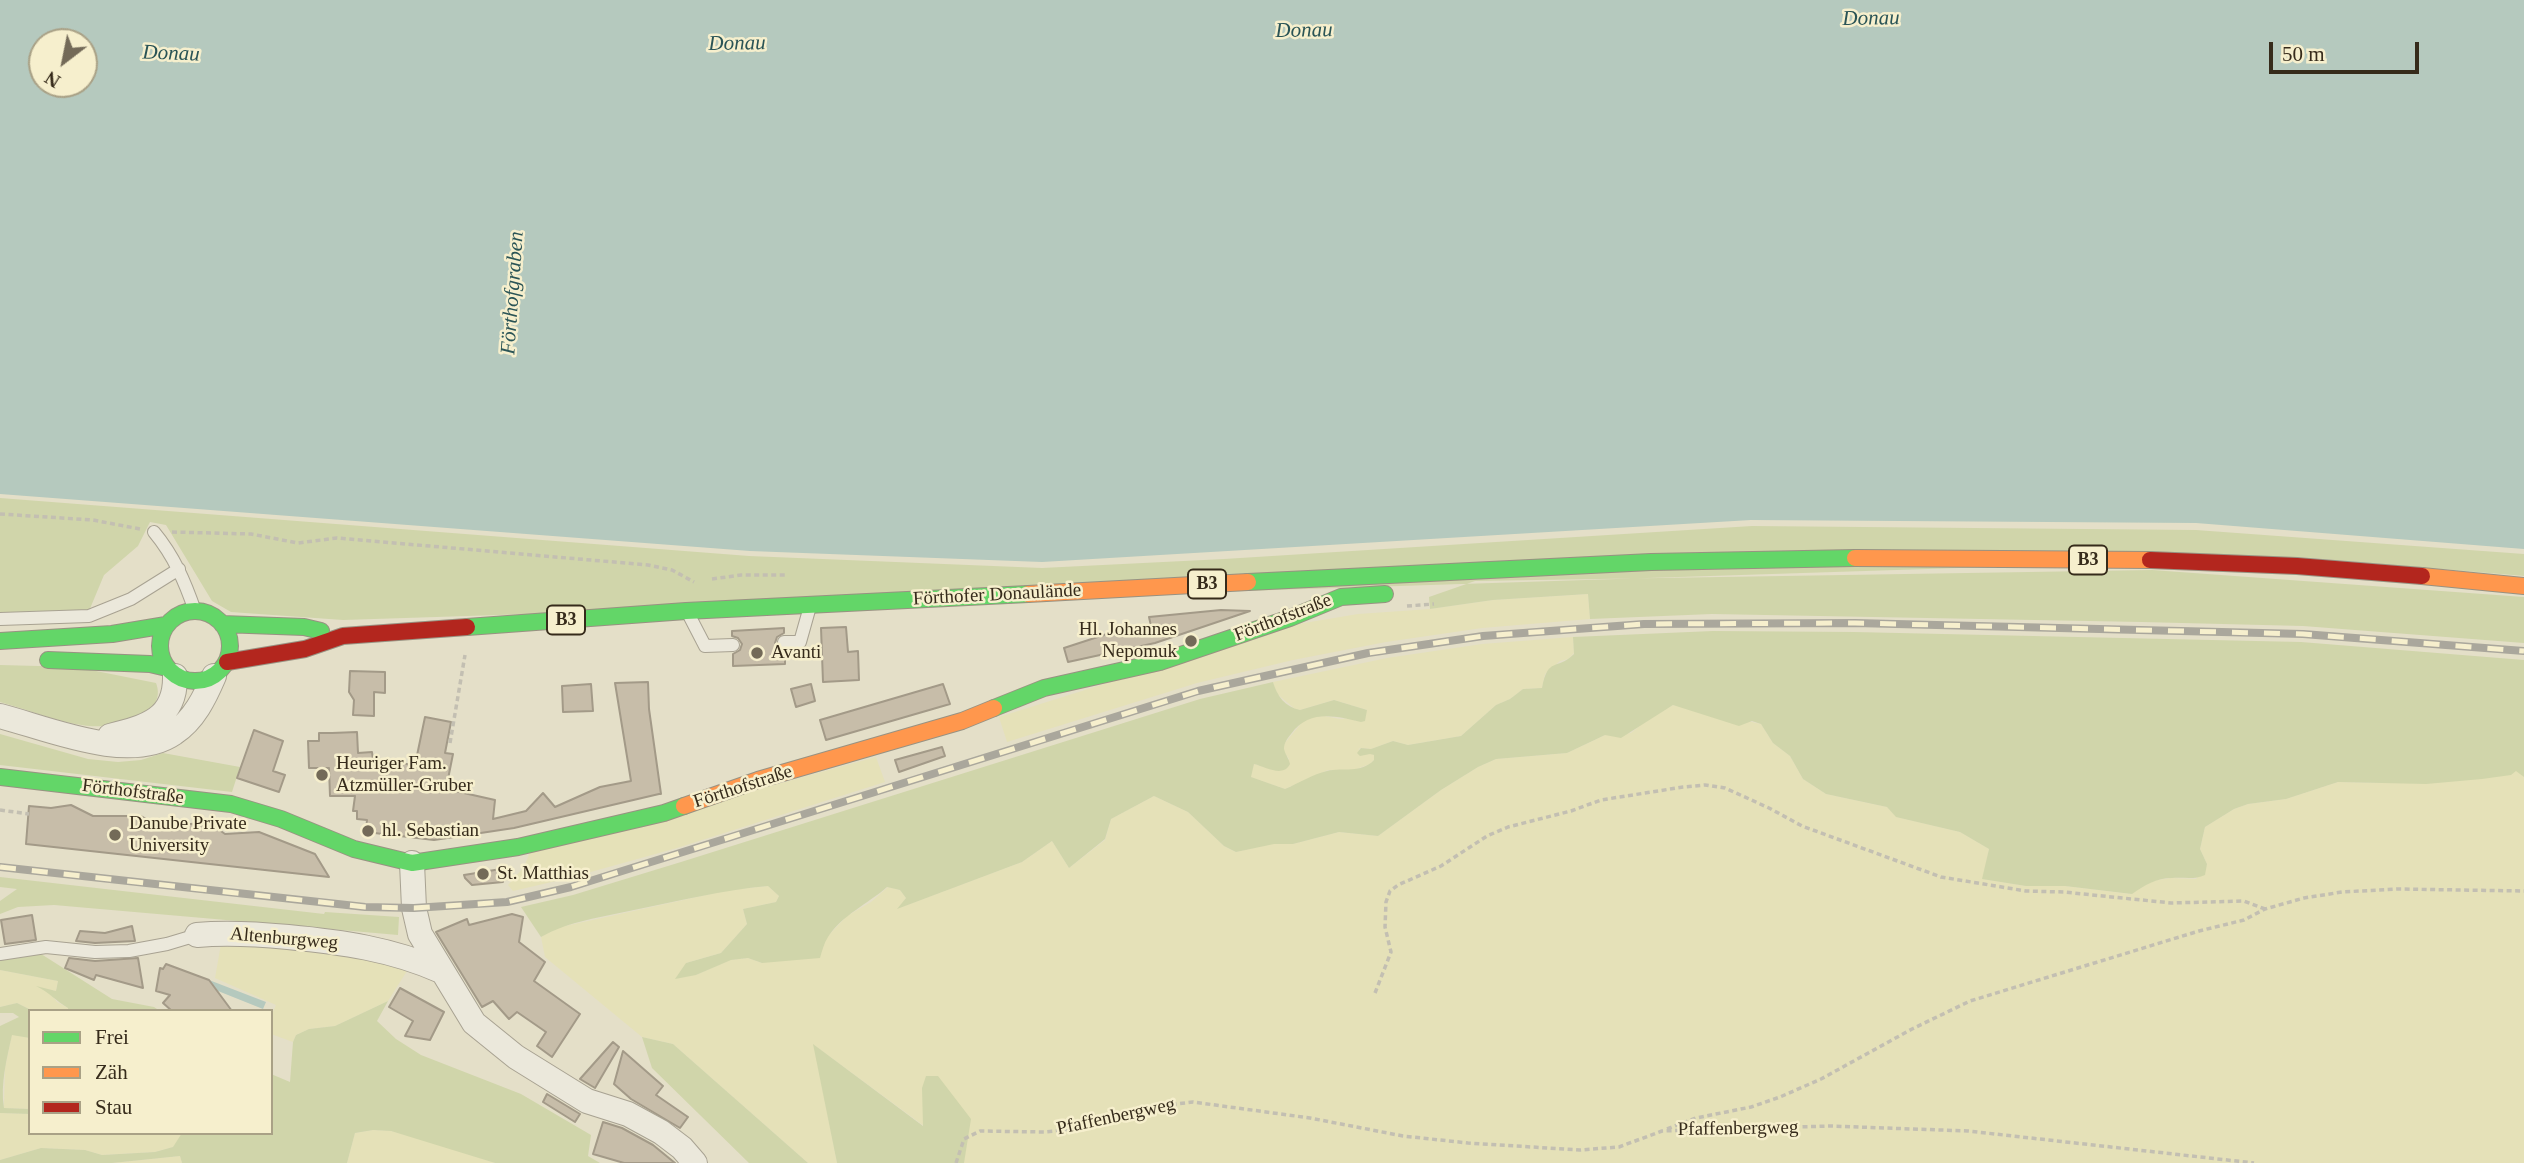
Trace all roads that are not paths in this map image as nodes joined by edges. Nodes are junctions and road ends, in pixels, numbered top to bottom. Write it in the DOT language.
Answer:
graph roads {
  1 [pos="154,532"];
  2 [pos="179,569"];
  3 [pos="1472,571"];
  4 [pos="2524,586"];
  5 [pos="811,605"];
  6 [pos="195,611"];
  7 [pos="686,611"];
  8 [pos="0,619"];
  9 [pos="222,624"];
  10 [pos="166,625"];
  11 [pos="343,636"];
  12 [pos="0,641"];
  13 [pos="784,642"];
  14 [pos="733,645"];
  15 [pos="34,659"];
  16 [pos="221,669"];
  17 [pos="171,672"];
  18 [pos="0,716"];
  19 [pos="93,740"];
  20 [pos="0,777"];
  21 [pos="412,863"];
  22 [pos="197,935"];
  23 [pos="0,954"];
  24 [pos="441,971"];
  25 [pos="695,1163"];
  1 -- 2 [label="lane"];
  2 -- 6 [label="lane"];
  2 -- 8 [label="lane"];
  3 -- 4 [label="main road, Förthofer Donaulände / B3"];
  3 -- 5 [label="main road, Förthofer Donaulände / B3"];
  3 -- 21 [label="main road, Förthofstraße"];
  5 -- 7 [label="main road, Förthofer Donaulände / B3"];
  5 -- 13 [label="lane"];
  6 -- 9 [label="main road, B3"];
  6 -- 10 [label="main road"];
  7 -- 11 [label="main road, Förthofer Donaulände / B3"];
  7 -- 14 [label="lane"];
  9 -- 11 [label="main road, Förthofer Donaulände / B3"];
  9 -- 16 [label="main road"];
  10 -- 12 [label="main road"];
  10 -- 17 [label="main road"];
  11 -- 16 [label="main road, Förthofer Donaulände / B3"];
  15 -- 17 [label="main road, B3"];
  16 -- 17 [label="main road, B3"];
  16 -- 19 [label="street"];
  17 -- 19 [label="street"];
  18 -- 19 [label="street"];
  20 -- 21 [label="main road, Förthofstraße"];
  21 -- 24 [label="street"];
  22 -- 23 [label="lane, Altenburgweg"];
  22 -- 24 [label="street, Altenburgweg"];
  24 -- 25 [label="street"];
}
